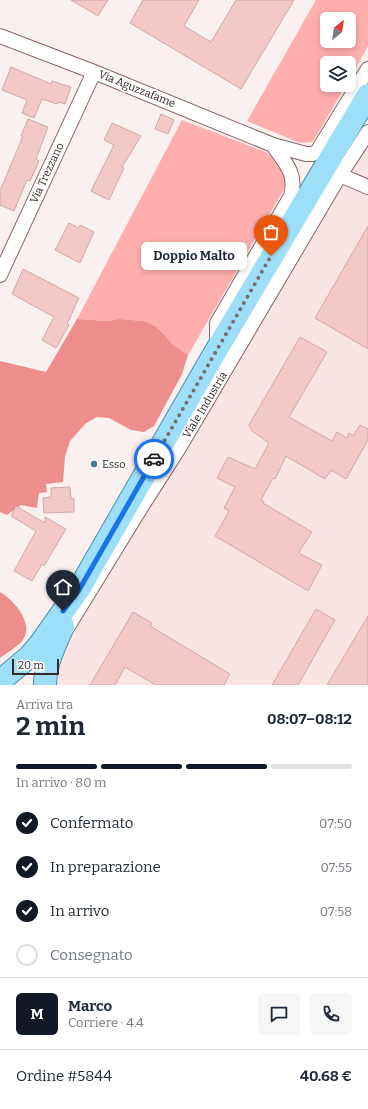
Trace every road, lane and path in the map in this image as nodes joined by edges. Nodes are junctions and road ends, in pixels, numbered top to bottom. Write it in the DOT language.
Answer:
graph roads {
  1 [pos="0,36"];
  2 [pos="368,69"];
  3 [pos="94,72"];
  4 [pos="368,94"];
  5 [pos="368,132"];
  6 [pos="273,145"];
  7 [pos="333,169"];
  8 [pos="368,187"];
  9 [pos="0,275"];
  10 [pos="217,349"];
  11 [pos="79,590"];
  12 [pos="52,653"];
  13 [pos="0,681"];
  14 [pos="45,685"];
  1 -- 3 [label="street, Via Aguzzafame"];
  2 -- 6 [label="street, Via Aguzzafame"];
  3 -- 6 [label="street, Via Aguzzafame"];
  3 -- 9 [label="street, Via Trezzano"];
  4 -- 7 [label="main road"];
  5 -- 7 [label="street"];
  6 -- 10 [label="street"];
  7 -- 8 [label="street"];
  7 -- 10 [label="main road, Viale Industria"];
  7 -- 12 [label="street, Viale Industria"];
  10 -- 11 [label="main road, Viale Industria"];
  11 -- 12 [label="main road, Viale Industria"];
  11 -- 13 [label="main road, Viale Industria"];
  12 -- 14 [label="main road, Viale Industria"];
}
